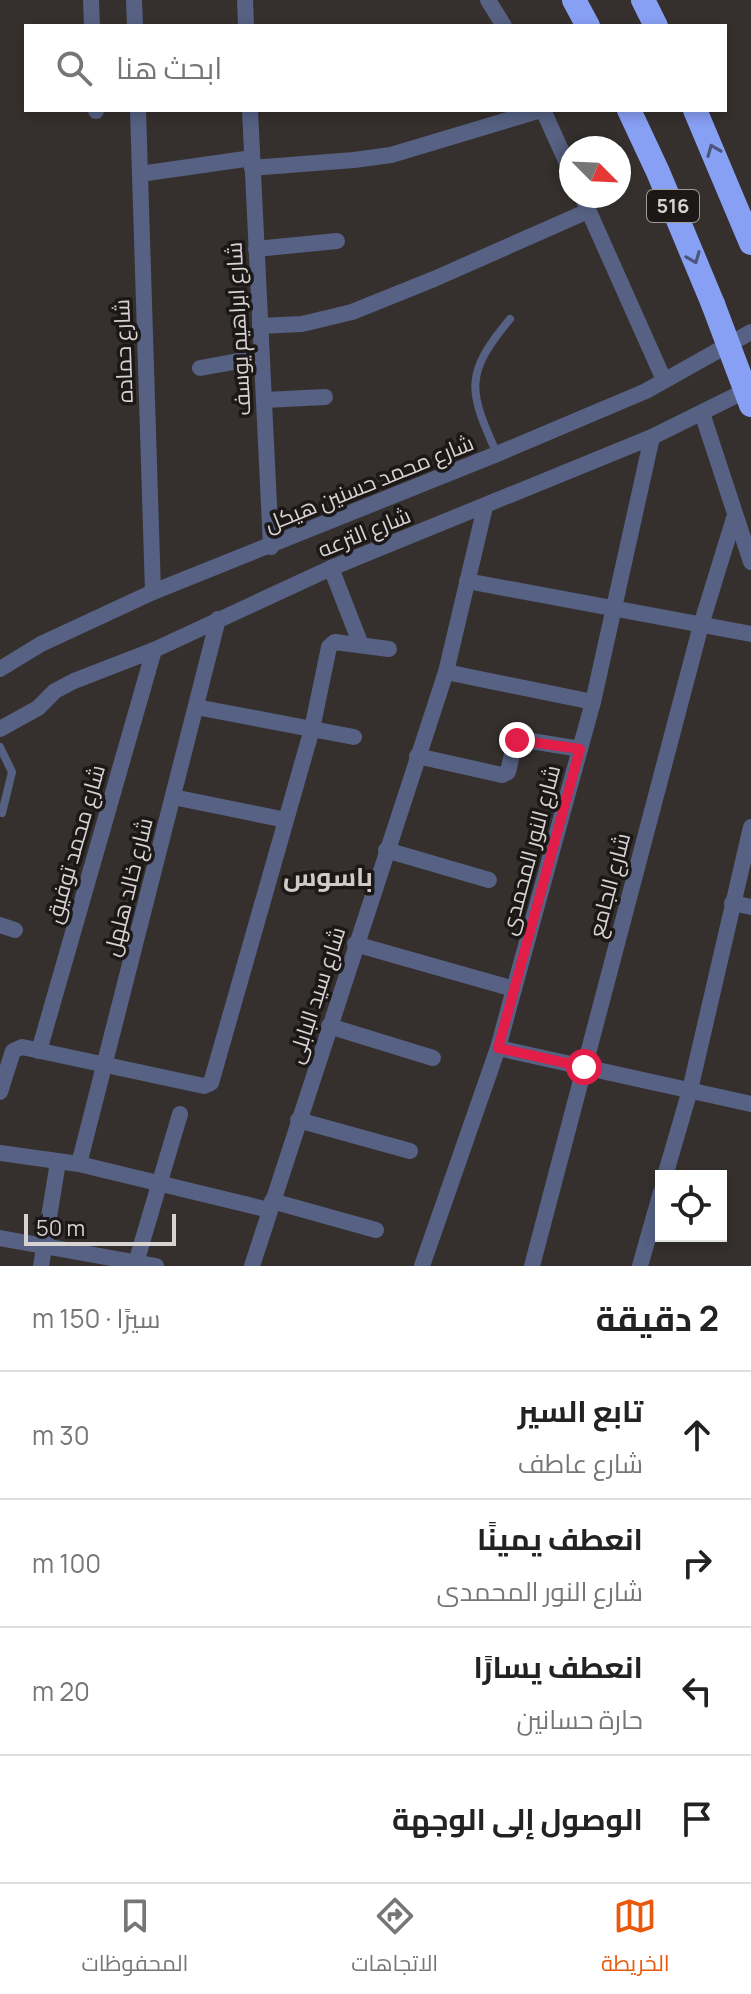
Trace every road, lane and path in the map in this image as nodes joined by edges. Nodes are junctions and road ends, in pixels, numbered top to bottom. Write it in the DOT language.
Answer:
graph roads {
  1 [pos="91,0"];
  2 [pos="134,0"];
  3 [pos="488,0"];
  4 [pos="574,0"];
  5 [pos="643,0"];
  6 [pos="250,1"];
  7 [pos="92,24"];
  8 [pos="135,24"];
  9 [pos="246,24"];
  10 [pos="503,24"];
  11 [pos="587,24"];
  12 [pos="655,24"];
  13 [pos="138,112"];
  14 [pos="250,112"];
  15 [pos="535,112"];
  16 [pos="543,112"];
  17 [pos="630,112"];
  18 [pos="696,112"];
  19 [pos="559,146"];
  20 [pos="252,163"];
  21 [pos="140,174"];
  22 [pos="575,208"];
  23 [pos="587,208"];
  24 [pos="337,241"];
  25 [pos="751,243"];
  26 [pos="256,249"];
  27 [pos="510,319"];
  28 [pos="260,326"];
  29 [pos="751,332"];
  30 [pos="261,357"];
  31 [pos="200,368"];
  32 [pos="664,380"];
  33 [pos="751,388"];
  34 [pos="325,397"];
  35 [pos="264,400"];
  36 [pos="751,405"];
  37 [pos="702,413"];
  38 [pos="652,437"];
  39 [pos="497,454"];
  40 [pos="485,507"];
  41 [pos="734,518"];
  42 [pos="271,547"];
  43 [pos="751,562"];
  44 [pos="331,568"];
  45 [pos="467,581"];
  46 [pos="153,592"];
  47 [pos="614,608"];
  48 [pos="218,619"];
  49 [pos="701,625"];
  50 [pos="751,634"];
  51 [pos="361,645"];
  52 [pos="389,649"];
  53 [pos="154,650"];
  54 [pos="0,669"];
  55 [pos="446,672"];
  56 [pos="593,702"];
  57 [pos="196,707"];
  58 [pos="0,729"];
  59 [pos="312,729"];
  60 [pos="354,737"];
  61 [pos="0,747"];
  62 [pos="580,749"];
  63 [pos="417,756"];
  64 [pos="173,797"];
  65 [pos="2,813"];
  66 [pos="286,820"];
  67 [pos="751,827"];
  68 [pos="386,850"];
  69 [pos="489,880"];
  70 [pos="732,903"];
  71 [pos="751,907"];
  72 [pos="355,944"];
  73 [pos="514,989"];
  74 [pos="329,1026"];
  75 [pos="498,1048"];
  76 [pos="39,1051"];
  77 [pos="433,1058"];
  78 [pos="106,1065"];
  79 [pos="584,1067"];
  80 [pos="690,1090"];
  81 [pos="0,1092"];
  82 [pos="751,1104"];
  83 [pos="180,1114"];
  84 [pos="298,1120"];
  85 [pos="410,1151"];
  86 [pos="0,1153"];
  87 [pos="58,1162"];
  88 [pos="79,1164"];
  89 [pos="667,1170"];
  90 [pos="160,1183"];
  91 [pos="271,1206"];
  92 [pos="655,1213"];
  93 [pos="376,1230"];
  94 [pos="0,1238"];
  95 [pos="46,1246"];
  96 [pos="136,1264"];
  97 [pos="41,1266"];
  98 [pos="156,1266"];
  99 [pos="252,1266"];
  100 [pos="422,1266"];
  101 [pos="532,1266"];
  102 [pos="640,1266"];
  1 -- 7 [label="street"];
  2 -- 8 [label="street"];
  3 -- 10 [label="street"];
  4 -- 11 [label="highway"];
  5 -- 12 [label="highway"];
  6 -- 9 [label="street"];
  13 -- 21 [label="street, شارع حماده"];
  14 -- 20 [label="street, شارع ابراهيم يوسف"];
  15 -- 20 [label="street"];
  16 -- 19 [label="street"];
  17 -- 36 [label="highway, 516, one-way, bridge"];
  25 -- 18 [label="highway, 516, one-way"];
  20 -- 21 [label="street"];
  20 -- 26 [label="street, شارع ابراهيم يوسف"];
  21 -- 46 [label="street, شارع حماده"];
  22 -- 28 [label="street"];
  23 -- 32 [label="street"];
  24 -- 26 [label="street"];
  26 -- 28 [label="street, شارع ابراهيم يوسف"];
  27 -- 39 [label="lane"];
  28 -- 30 [label="street, شارع ابراهيم يوسف"];
  29 -- 32 [label="street, شارع محمد حسنين هيكل"];
  30 -- 31 [label="street"];
  30 -- 35 [label="street, شارع ابراهيم يوسف"];
  32 -- 39 [label="street, شارع محمد حسنين هيكل"];
  33 -- 37 [label="street, شارع الترعه"];
  34 -- 35 [label="street"];
  35 -- 42 [label="street, شارع ابراهيم يوسف"];
  37 -- 38 [label="street, شارع الترعه"];
  37 -- 41 [label="street"];
  38 -- 40 [label="street, شارع الترعه"];
  38 -- 47 [label="street, شارع النور المحمدى"];
  39 -- 42 [label="street, شارع محمد حسنين هيكل"];
  40 -- 44 [label="street, شارع الترعه"];
  40 -- 45 [label="street, شارع سيد البابلى"];
  41 -- 43 [label="street"];
  41 -- 49 [label="street, شارع الجامع"];
  42 -- 46 [label="street, شارع محمد حسنين هيكل"];
  44 -- 48 [label="street, شارع الترعه"];
  44 -- 51 [label="street"];
  45 -- 47 [label="street"];
  45 -- 55 [label="street, شارع سيد البابلى"];
  46 -- 54 [label="street, شارع محمد حسنين هيكل"];
  47 -- 49 [label="street"];
  47 -- 56 [label="street, شارع النور المحمدى"];
  48 -- 53 [label="street, شارع الترعه"];
  48 -- 57 [label="street, شارع خالد هلهل"];
  49 -- 50 [label="street"];
  49 -- 79 [label="street, شارع الجامع"];
  51 -- 52 [label="street"];
  51 -- 59 [label="street"];
  53 -- 58 [label="street, شارع الترعه"];
  53 -- 76 [label="street, شارع محمد توفيق"];
  55 -- 56 [label="street"];
  55 -- 63 [label="street, شارع سيد البابلى"];
  56 -- 62 [label="street, شارع النور المحمدى"];
  57 -- 59 [label="street"];
  57 -- 64 [label="street, شارع خالد هلهل"];
  59 -- 60 [label="street"];
  59 -- 66 [label="street"];
  61 -- 65 [label="lane"];
  62 -- 63 [label="street"];
  62 -- 73 [label="street, شارع النور المحمدى"];
  63 -- 68 [label="street, شارع سيد البابلى"];
  64 -- 66 [label="street"];
  64 -- 78 [label="street, شارع خالد هلهل"];
  66 -- 78 [label="street"];
  67 -- 70 [label="street"];
  68 -- 69 [label="street"];
  68 -- 72 [label="street, شارع سيد البابلى"];
  70 -- 71 [label="street"];
  70 -- 80 [label="street"];
  72 -- 73 [label="street"];
  72 -- 74 [label="street, شارع سيد البابلى"];
  73 -- 75 [label="street, شارع النور المحمدى"];
  74 -- 77 [label="street"];
  74 -- 84 [label="street, شارع سيد البابلى"];
  75 -- 79 [label="street"];
  75 -- 100 [label="street, شارع النور المحمدى"];
  76 -- 78 [label="street"];
  76 -- 81 [label="street"];
  78 -- 88 [label="street, شارع خالد هلهل"];
  79 -- 80 [label="street"];
  79 -- 101 [label="street, شارع الجامع"];
  80 -- 82 [label="street"];
  80 -- 89 [label="street"];
  83 -- 90 [label="street"];
  84 -- 85 [label="street"];
  84 -- 91 [label="street, شارع سيد البابلى"];
  86 -- 87 [label="street"];
  87 -- 88 [label="street"];
  87 -- 95 [label="street"];
  88 -- 90 [label="street"];
  90 -- 91 [label="street"];
  90 -- 96 [label="street"];
  91 -- 93 [label="street"];
  91 -- 99 [label="street, شارع سيد البابلى"];
  92 -- 102 [label="street"];
  94 -- 95 [label="street"];
  95 -- 96 [label="street"];
  95 -- 97 [label="street"];
  96 -- 98 [label="street"];
}
